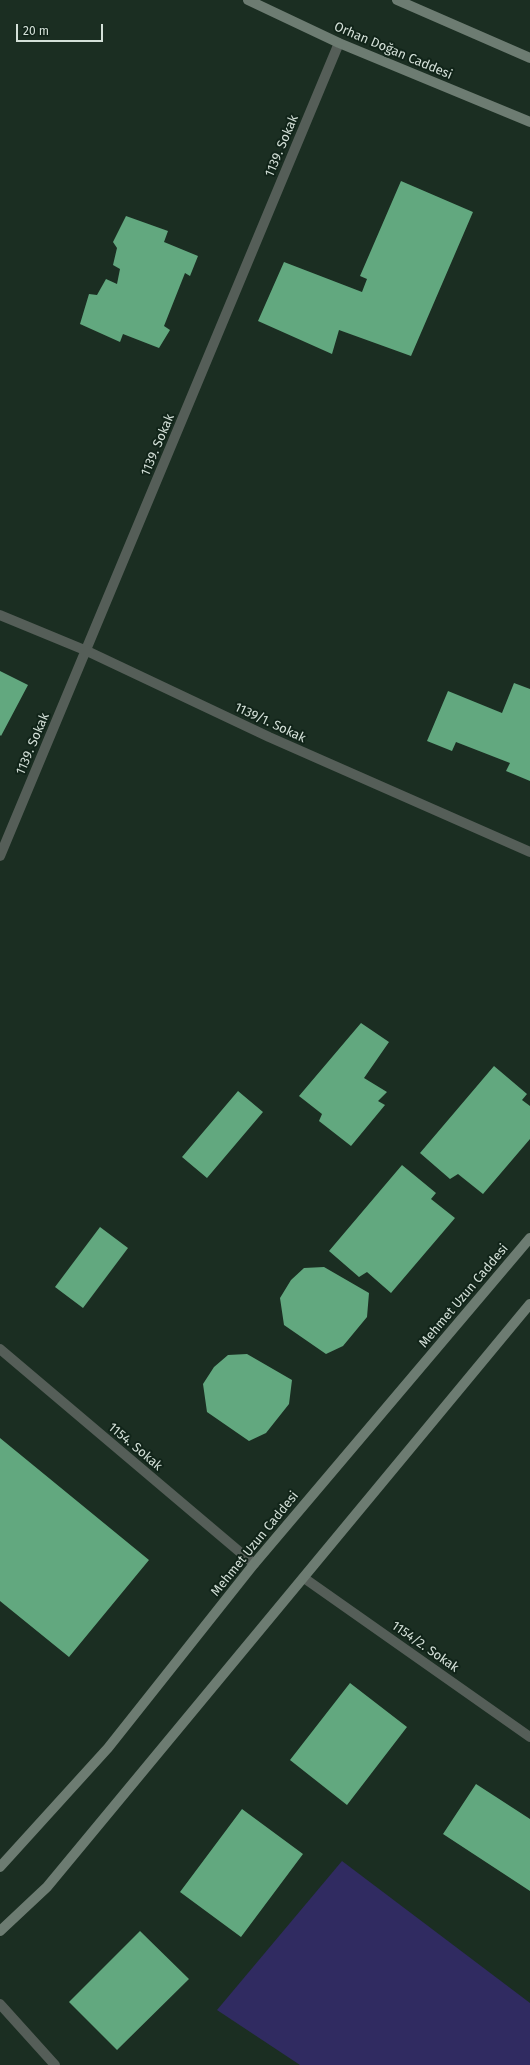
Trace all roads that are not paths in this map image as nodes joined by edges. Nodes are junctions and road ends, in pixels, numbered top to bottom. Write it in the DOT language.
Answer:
graph roads {
  1 [pos="248,0"];
  2 [pos="397,0"];
  3 [pos="339,43"];
  4 [pos="530,58"];
  5 [pos="530,122"];
  6 [pos="0,615"];
  7 [pos="87,651"];
  8 [pos="530,852"];
  9 [pos="0,856"];
  10 [pos="530,1238"];
  11 [pos="530,1304"];
  12 [pos="0,1349"];
  13 [pos="254,1564"];
  14 [pos="304,1578"];
  15 [pos="530,1737"];
  16 [pos="0,1867"];
  17 [pos="0,1931"];
  18 [pos="0,2004"];
  19 [pos="55,2065"];
  1 -- 3 [label="main road, Orhan Doğan Caddesi"];
  2 -- 4 [label="main road"];
  3 -- 5 [label="main road, Orhan Doğan Caddesi"];
  3 -- 7 [label="street, 1139. Sokak"];
  6 -- 7 [label="street, 1139/1. Sokak"];
  7 -- 8 [label="street, 1139/1. Sokak"];
  7 -- 9 [label="street, 1139. Sokak"];
  10 -- 13 [label="main road, Mehmet Uzun Caddesi"];
  11 -- 14 [label="main road"];
  12 -- 13 [label="street, 1154. Sokak"];
  13 -- 16 [label="main road, Mehmet Uzun Caddesi"];
  14 -- 15 [label="street, 1154/2. Sokak"];
  14 -- 17 [label="main road"];
  18 -- 19 [label="street"];
}
